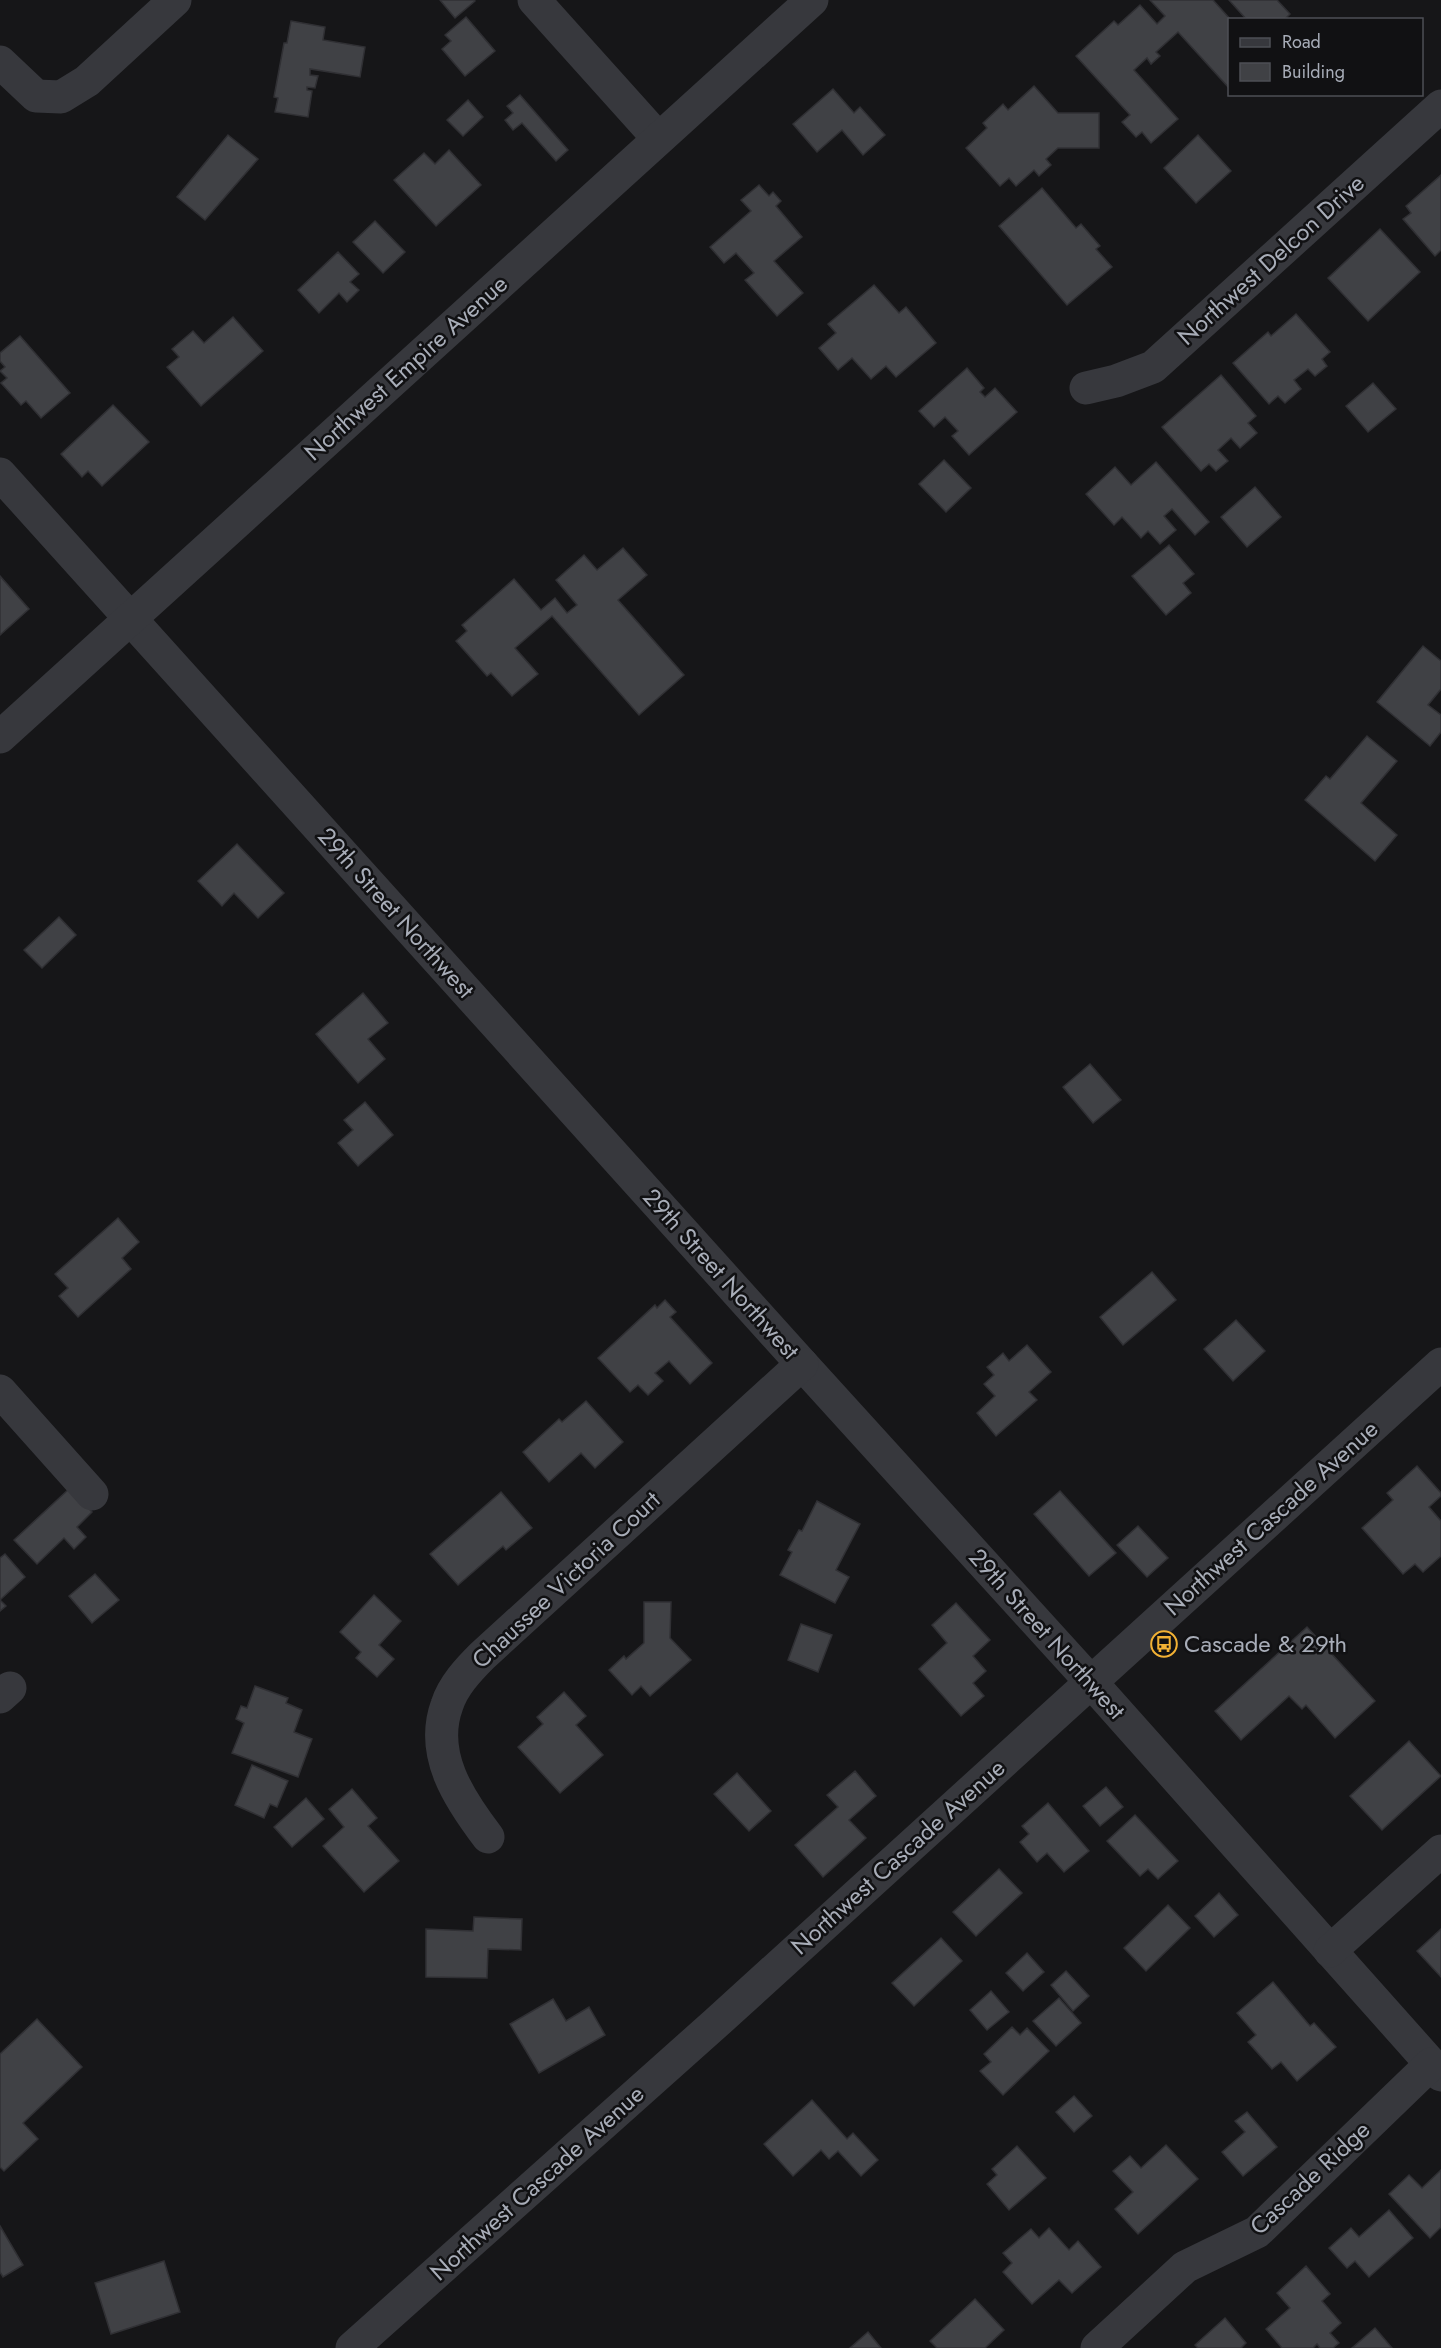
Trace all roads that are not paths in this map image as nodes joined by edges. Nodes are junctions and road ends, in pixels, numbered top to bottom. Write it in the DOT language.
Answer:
graph roads {
  1 [pos="175,0"];
  2 [pos="534,0"];
  3 [pos="812,0"];
  4 [pos="0,62"];
  5 [pos="1441,106"];
  6 [pos="658,138"];
  7 [pos="1086,388"];
  8 [pos="0,474"];
  9 [pos="130,618"];
  10 [pos="0,737"];
  11 [pos="802,1364"];
  12 [pos="1441,1364"];
  13 [pos="0,1391"];
  14 [pos="92,1494"];
  15 [pos="1091,1682"];
  16 [pos="488,1837"];
  17 [pos="1441,1851"];
  18 [pos="1330,1951"];
  19 [pos="1436,2069"];
  20 [pos="352,2348"];
  21 [pos="1097,2348"];
  1 -- 4 [label="street"];
  2 -- 6 [label="street"];
  3 -- 6 [label="street, Northwest Empire Avenue"];
  5 -- 7 [label="street, Northwest Delcon Drive"];
  6 -- 9 [label="street, Northwest Empire Avenue"];
  8 -- 9 [label="street, 29th Street Northwest"];
  9 -- 10 [label="street, Northwest Empire Avenue"];
  9 -- 11 [label="street, 29th Street Northwest"];
  11 -- 15 [label="street, 29th Street Northwest"];
  11 -- 16 [label="street, Chaussee Victoria Court"];
  12 -- 15 [label="street, Northwest Cascade Avenue"];
  13 -- 14 [label="street"];
  15 -- 18 [label="street, 29th Street Northwest"];
  15 -- 20 [label="street, Northwest Cascade Avenue"];
  17 -- 18 [label="street"];
  18 -- 19 [label="street, 29th Street Northwest"];
  19 -- 21 [label="street, Cascade Ridge"];
}
